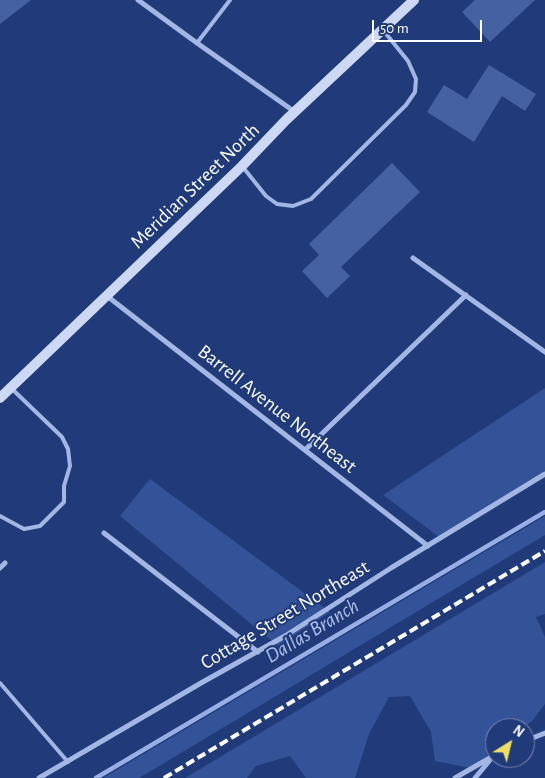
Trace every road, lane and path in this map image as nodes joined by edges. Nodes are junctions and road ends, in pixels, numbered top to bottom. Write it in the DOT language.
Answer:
graph roads {
  1 [pos="138,0"];
  2 [pos="230,0"];
  3 [pos="414,0"];
  4 [pos="383,29"];
  5 [pos="197,43"];
  6 [pos="296,112"];
  7 [pos="242,166"];
  8 [pos="413,258"];
  9 [pos="466,295"];
  10 [pos="107,296"];
  11 [pos="545,352"];
  12 [pos="11,388"];
  13 [pos="0,398"];
  14 [pos="306,449"];
  15 [pos="545,474"];
  16 [pos="0,516"];
  17 [pos="104,533"];
  18 [pos="428,546"];
  19 [pos="5,562"];
  20 [pos="0,568"];
  21 [pos="258,652"];
  22 [pos="0,683"];
  23 [pos="485,761"];
  24 [pos="68,762"];
  25 [pos="485,766"];
  26 [pos="39,778"];
  27 [pos="455,778"];
  28 [pos="475,778"];
  1 -- 5 [label="street"];
  2 -- 5 [label="lane"];
  3 -- 4 [label="street, Meridian Street North"];
  4 -- 6 [label="street, Meridian Street North"];
  4 -- 7 [label="lane"];
  5 -- 6 [label="street"];
  6 -- 7 [label="street, Meridian Street North"];
  7 -- 10 [label="street, Meridian Street North"];
  8 -- 9 [label="street"];
  9 -- 11 [label="street"];
  9 -- 14 [label="street"];
  10 -- 12 [label="street, Meridian Street North"];
  10 -- 14 [label="street, Barrell Avenue Northeast"];
  12 -- 13 [label="street, Meridian Street North"];
  12 -- 16 [label="lane"];
  14 -- 18 [label="street, Barrell Avenue Northeast"];
  15 -- 18 [label="street, Cottage Street Northeast"];
  17 -- 21 [label="street"];
  18 -- 21 [label="street, Cottage Street Northeast"];
  19 -- 20 [label="street"];
  21 -- 24 [label="street, Cottage Street Northeast"];
  22 -- 24 [label="lane"];
  23 -- 27 [label="street"];
  24 -- 26 [label="street, Cottage Street Northeast"];
  25 -- 28 [label="street"];
}
